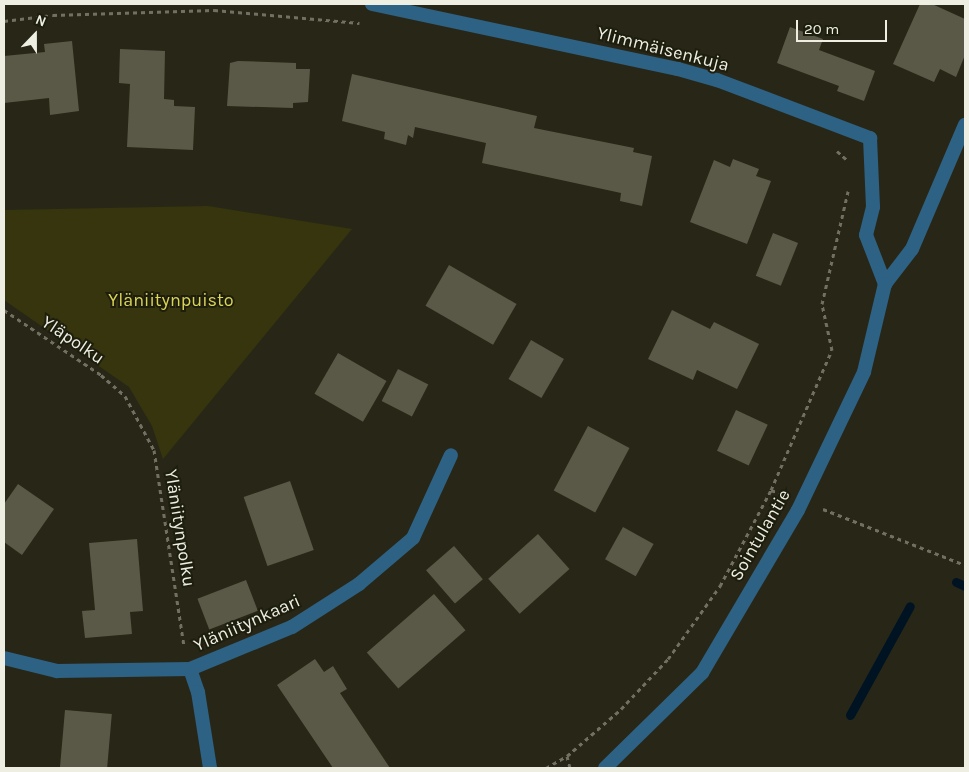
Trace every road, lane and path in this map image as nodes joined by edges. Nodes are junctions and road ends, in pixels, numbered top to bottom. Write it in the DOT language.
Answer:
graph roads {
  1 [pos="372,4"];
  2 [pos="4,21"];
  3 [pos="370,24"];
  4 [pos="965,125"];
  5 [pos="835,149"];
  6 [pos="849,162"];
  7 [pos="849,186"];
  8 [pos="885,284"];
  9 [pos="4,310"];
  10 [pos="125,396"];
  11 [pos="451,455"];
  12 [pos="771,490"];
  13 [pos="802,501"];
  14 [pos="965,565"];
  15 [pos="4,658"];
  16 [pos="190,669"];
  17 [pos="566,756"];
  18 [pos="210,768"];
  19 [pos="546,768"];
  20 [pos="570,768"];
  21 [pos="605,768"];
  1 -- 8 [label="street, Ylimmäisenkuja"];
  2 -- 3 [label="path"];
  4 -- 8 [label="street"];
  5 -- 6 [label="path"];
  7 -- 12 [label="path"];
  8 -- 13 [label="street, Sointulantie"];
  9 -- 10 [label="path, Yläpolku"];
  10 -- 16 [label="path, Yläniitynpolku"];
  11 -- 16 [label="street, Yläniitynkaari"];
  12 -- 13 [label="path"];
  12 -- 17 [label="path"];
  13 -- 14 [label="path"];
  13 -- 21 [label="street, Sointulantie"];
  15 -- 16 [label="street, Yläniitynkaari"];
  16 -- 18 [label="street, Yläniitynkaari"];
  17 -- 19 [label="path"];
  17 -- 20 [label="path"];
}
